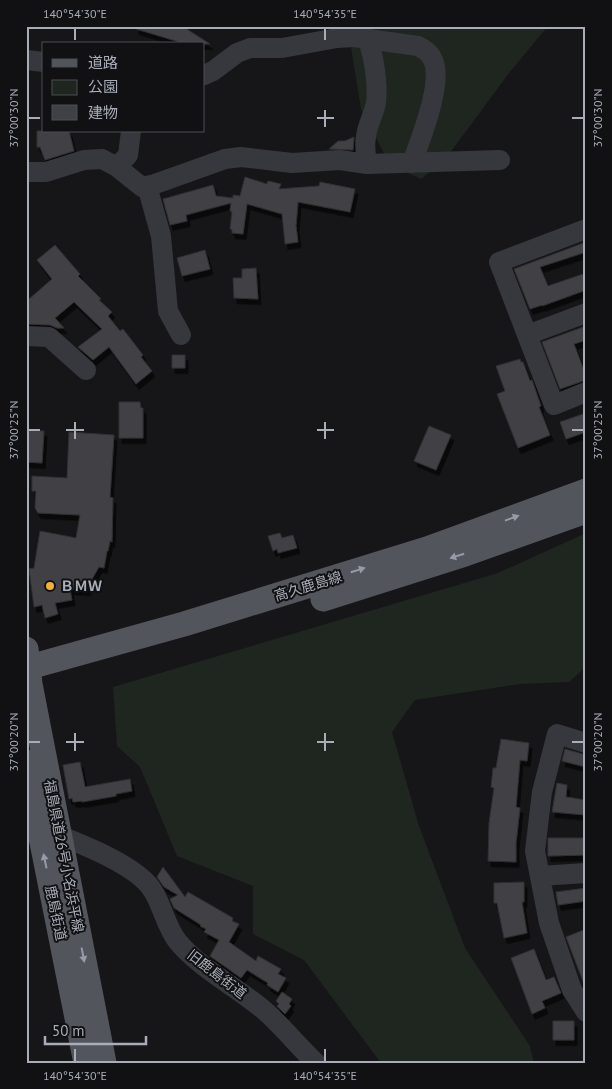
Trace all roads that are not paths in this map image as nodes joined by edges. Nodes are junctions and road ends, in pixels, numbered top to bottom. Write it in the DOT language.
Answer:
graph roads {
  1 [pos="361,33"];
  2 [pos="26,60"];
  3 [pos="42,62"];
  4 [pos="205,75"];
  5 [pos="131,132"];
  6 [pos="500,160"];
  7 [pos="412,163"];
  8 [pos="367,164"];
  9 [pos="117,167"];
  10 [pos="26,172"];
  11 [pos="147,186"];
  12 [pos="586,229"];
  13 [pos="586,312"];
  14 [pos="181,335"];
  15 [pos="527,335"];
  16 [pos="26,336"];
  17 [pos="86,370"];
  18 [pos="586,392"];
  19 [pos="586,491"];
  20 [pos="586,511"];
  21 [pos="28,671"];
  22 [pos="586,743"];
  23 [pos="26,762"];
  24 [pos="41,830"];
  25 [pos="586,873"];
  26 [pos="540,876"];
  27 [pos="586,1012"];
  28 [pos="86,1063"];
  29 [pos="104,1063"];
  30 [pos="316,1063"];
  1 -- 4 [label="street"];
  1 -- 7 [label="street"];
  1 -- 8 [label="street"];
  2 -- 3 [label="street"];
  5 -- 9 [label="street"];
  6 -- 7 [label="street"];
  7 -- 8 [label="street"];
  8 -- 11 [label="street"];
  9 -- 10 [label="street"];
  9 -- 11 [label="street"];
  11 -- 14 [label="street"];
  12 -- 15 [label="street"];
  13 -- 15 [label="street"];
  15 -- 18 [label="street"];
  16 -- 17 [label="street"];
  21 -- 19 [label="main road, 高久鹿島線, one-way"];
  20 -- 21 [label="main road, 高久鹿島線, one-way"];
  21 -- 24 [label="main road, 福島県道26号小名浜平線"];
  22 -- 26 [label="street"];
  23 -- 24 [label="main road, 鹿島街道"];
  28 -- 24 [label="main road, 鹿島街道, one-way"];
  24 -- 29 [label="main road, 福島県道26号小名浜平線, one-way"];
  24 -- 30 [label="street, 旧鹿島街道"];
  25 -- 26 [label="street"];
  26 -- 27 [label="street"];
}
